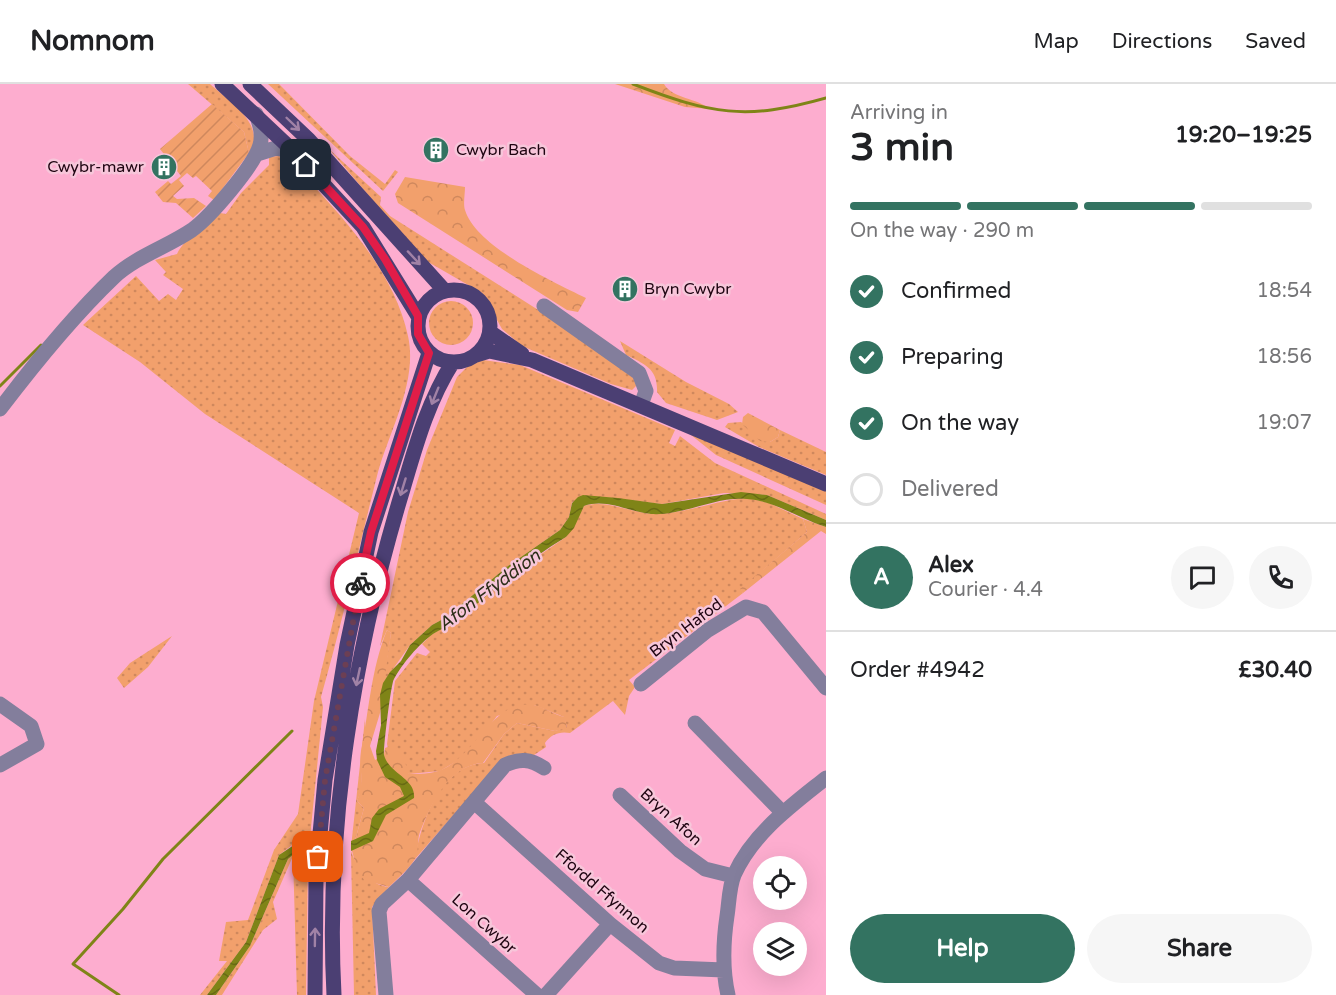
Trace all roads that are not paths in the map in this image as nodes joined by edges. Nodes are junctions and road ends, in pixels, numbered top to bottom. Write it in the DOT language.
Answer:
graph roads {
  1 [pos="222,84"];
  2 [pos="250,84"];
  3 [pos="256,114"];
  4 [pos="294,152"];
  5 [pos="257,154"];
  6 [pos="444,290"];
  7 [pos="544,306"];
  8 [pos="418,316"];
  9 [pos="490,332"];
  10 [pos="429,353"];
  11 [pos="476,355"];
  12 [pos="532,360"];
  13 [pos="453,362"];
  14 [pos="641,405"];
  15 [pos="0,409"];
  16 [pos="826,484"];
  17 [pos="651,682"];
  18 [pos="826,688"];
  19 [pos="0,704"];
  20 [pos="695,723"];
  21 [pos="541,762"];
  22 [pos="0,765"];
  23 [pos="826,780"];
  24 [pos="620,795"];
  25 [pos="638,795"];
  26 [pos="474,802"];
  27 [pos="782,812"];
  28 [pos="639,813"];
  29 [pos="733,876"];
  30 [pos="408,880"];
  31 [pos="610,924"];
  32 [pos="724,970"];
  33 [pos="315,995"];
  34 [pos="334,995"];
  35 [pos="386,995"];
  36 [pos="537,995"];
  37 [pos="546,995"];
  38 [pos="728,995"];
  1 -- 3 [label="main road"];
  2 -- 6 [label="main road, one-way"];
  3 -- 4 [label="main road"];
  3 -- 5 [label="street"];
  4 -- 5 [label="street"];
  4 -- 8 [label="main road"];
  5 -- 15 [label="street"];
  6 -- 8 [label="main road"];
  6 -- 9 [label="main road"];
  7 -- 14 [label="street"];
  8 -- 10 [label="main road"];
  9 -- 11 [label="main road"];
  9 -- 12 [label="main road"];
  10 -- 13 [label="main road"];
  33 -- 10 [label="main road, one-way"];
  11 -- 12 [label="main road"];
  11 -- 13 [label="main road"];
  12 -- 14 [label="main road"];
  13 -- 34 [label="main road, one-way"];
  14 -- 16 [label="main road"];
  17 -- 18 [label="street, Bryn Hafod"];
  19 -- 22 [label="street"];
  20 -- 27 [label="street"];
  21 -- 26 [label="street"];
  23 -- 27 [label="street"];
  24 -- 28 [label="street, Bryn Afon"];
  25 -- 28 [label="street"];
  26 -- 30 [label="street"];
  26 -- 31 [label="street, Ffordd Ffynnon"];
  27 -- 29 [label="street"];
  28 -- 29 [label="street, Bryn Afon"];
  29 -- 32 [label="street"];
  30 -- 35 [label="street"];
  30 -- 36 [label="street, Lon Cwybr"];
  31 -- 32 [label="street, Ffordd Ffynnon"];
  31 -- 37 [label="street"];
  32 -- 38 [label="street"];
}
